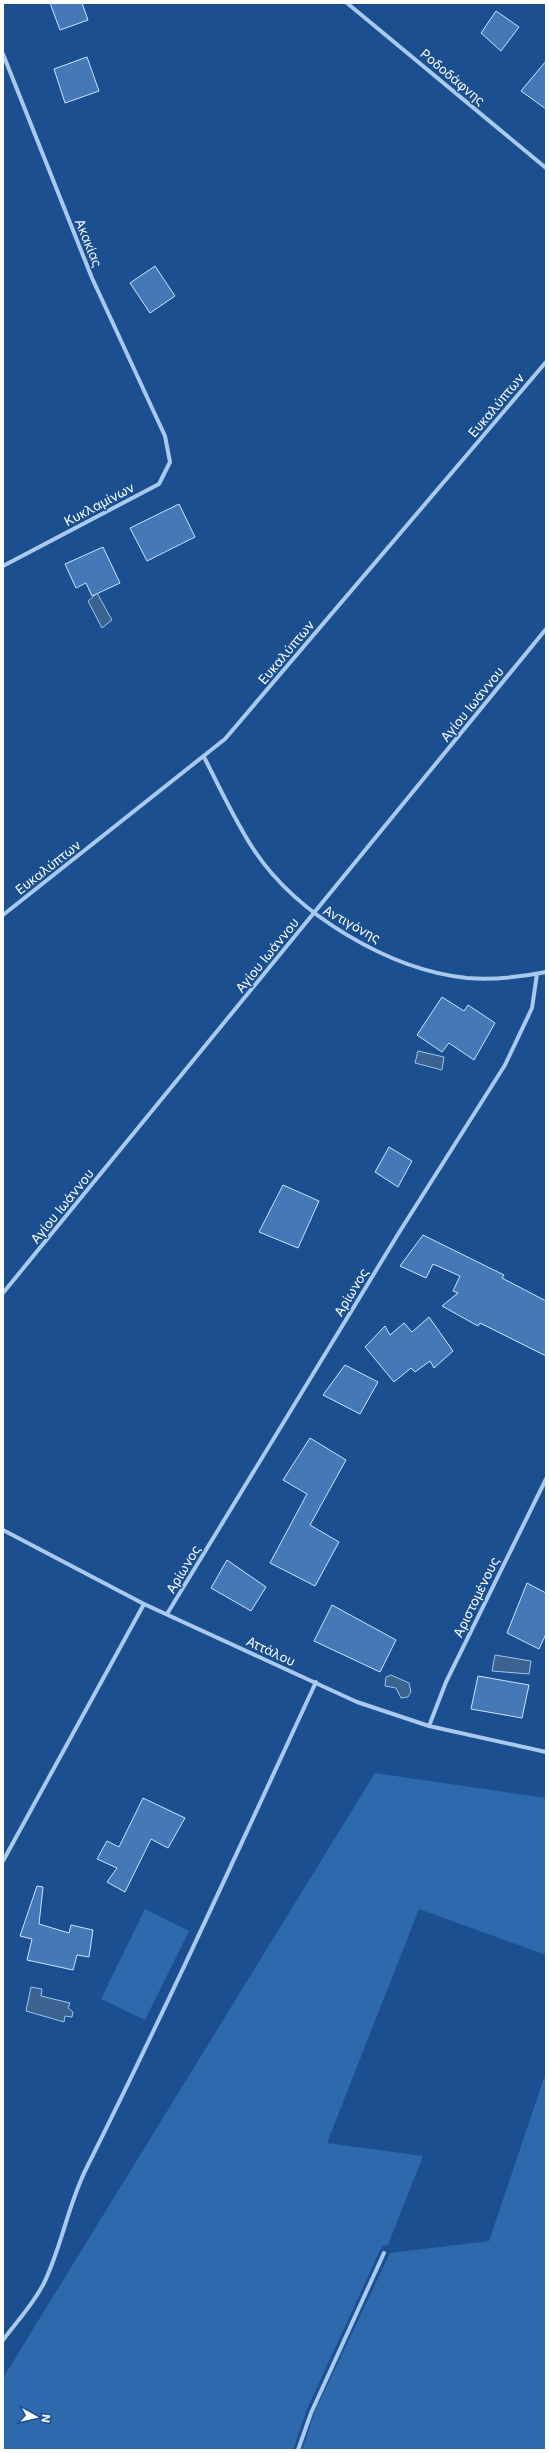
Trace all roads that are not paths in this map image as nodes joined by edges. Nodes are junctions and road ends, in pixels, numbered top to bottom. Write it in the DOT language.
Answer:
graph roads {
  1 [pos="347,3"];
  2 [pos="3,54"];
  3 [pos="546,168"];
  4 [pos="546,362"];
  5 [pos="165,436"];
  6 [pos="3,566"];
  7 [pos="546,629"];
  8 [pos="204,757"];
  9 [pos="314,914"];
  10 [pos="3,915"];
  11 [pos="546,972"];
  12 [pos="538,974"];
  13 [pos="3,1293"];
  14 [pos="546,1479"];
  15 [pos="3,1530"];
  16 [pos="144,1604"];
  17 [pos="167,1614"];
  18 [pos="316,1682"];
  19 [pos="429,1726"];
  20 [pos="546,1752"];
  21 [pos="3,1861"];
  22 [pos="384,2253"];
  23 [pos="3,2340"];
  24 [pos="298,2450"];
  1 -- 3 [label="street, Ροδοδάφνης"];
  2 -- 5 [label="street, Ακακίας"];
  4 -- 8 [label="street, Ευκαλύπτων"];
  5 -- 6 [label="street, Κυκλαμίνων"];
  7 -- 9 [label="street, Αγίου Ιωάννου"];
  8 -- 9 [label="street, Αντιγόνης"];
  8 -- 10 [label="street, Ευκαλύπτων"];
  9 -- 12 [label="street, Αντιγόνης"];
  9 -- 13 [label="street, Αγίου Ιωάννου"];
  11 -- 12 [label="street, Αντιγόνης"];
  12 -- 17 [label="street, Αρίωνος"];
  14 -- 19 [label="street, Αριστομένους"];
  15 -- 16 [label="street, Αττάλου"];
  16 -- 17 [label="street, Αττάλου"];
  16 -- 21 [label="street"];
  17 -- 18 [label="street, Αττάλου"];
  18 -- 19 [label="street, Αττάλου"];
  18 -- 23 [label="street"];
  19 -- 20 [label="street, Αττάλου"];
  22 -- 24 [label="street"];
}
